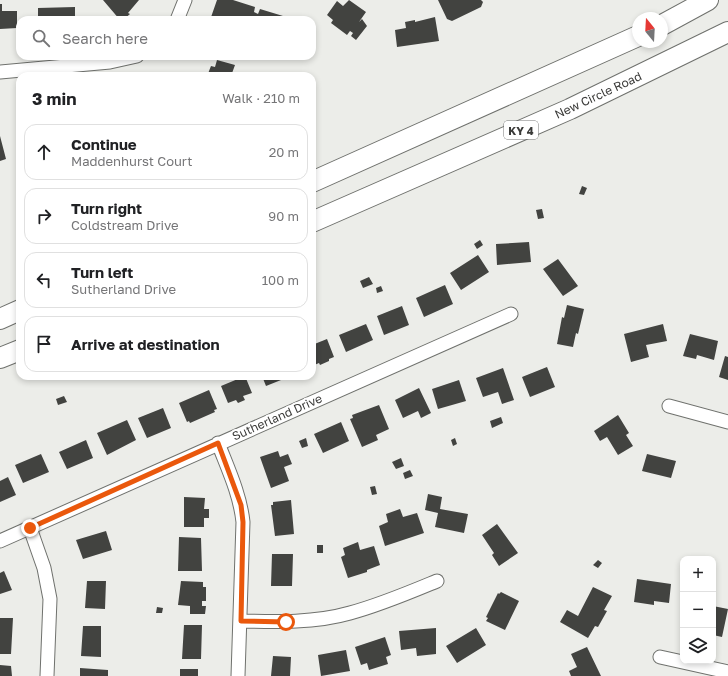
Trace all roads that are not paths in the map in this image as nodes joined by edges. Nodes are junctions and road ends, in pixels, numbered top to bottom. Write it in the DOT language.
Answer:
graph roads {
  1 [pos="184,0"];
  2 [pos="708,0"];
  3 [pos="178,16"];
  4 [pos="668,22"];
  5 [pos="728,32"];
  6 [pos="632,39"];
  7 [pos="119,60"];
  8 [pos="0,72"];
  9 [pos="316,180"];
  10 [pos="316,220"];
  11 [pos="16,312"];
  12 [pos="511,314"];
  13 [pos="0,318"];
  14 [pos="16,352"];
  15 [pos="0,358"];
  16 [pos="669,406"];
  17 [pos="728,422"];
  18 [pos="218,443"];
  19 [pos="30,528"];
  20 [pos="0,540"];
  21 [pos="437,581"];
  22 [pos="241,621"];
  23 [pos="660,657"];
  24 [pos="728,672"];
  25 [pos="47,676"];
  26 [pos="238,676"];
  1 -- 3 [label="street"];
  2 -- 4 [label="highway"];
  5 -- 10 [label="highway, New Circle Road / KY 4"];
  6 -- 9 [label="highway"];
  7 -- 8 [label="street"];
  11 -- 13 [label="highway"];
  12 -- 18 [label="street, Sutherland Drive"];
  14 -- 15 [label="highway"];
  16 -- 17 [label="street"];
  18 -- 19 [label="street, Sutherland Drive"];
  18 -- 22 [label="street"];
  19 -- 20 [label="street, Sutherland Drive"];
  19 -- 25 [label="street"];
  21 -- 22 [label="street"];
  22 -- 26 [label="street"];
  23 -- 24 [label="street"];
}
